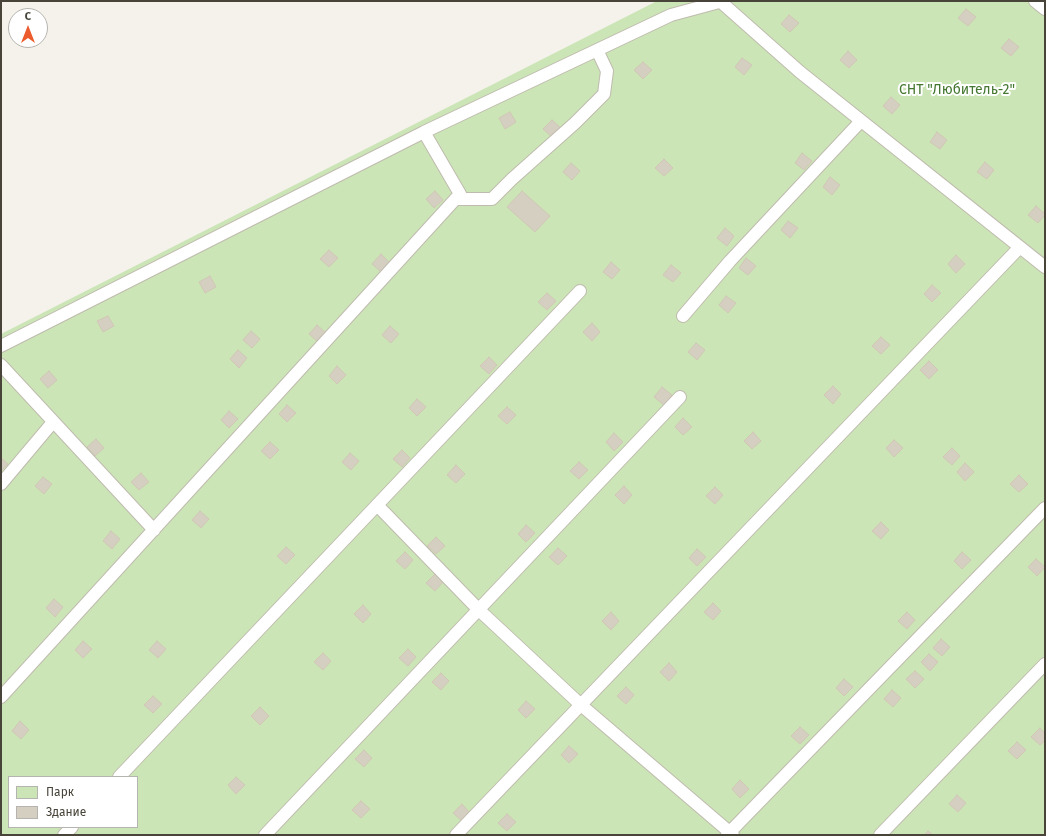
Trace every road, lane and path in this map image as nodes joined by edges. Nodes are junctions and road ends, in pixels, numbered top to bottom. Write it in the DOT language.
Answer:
graph roads {
  1 [pos="1035,1"];
  2 [pos="722,2"];
  3 [pos="1045,9"];
  4 [pos="597,50"];
  5 [pos="861,121"];
  6 [pos="424,132"];
  7 [pos="456,199"];
  8 [pos="1020,247"];
  9 [pos="1045,268"];
  10 [pos="580,291"];
  11 [pos="683,316"];
  12 [pos="1,346"];
  13 [pos="1,365"];
  14 [pos="680,397"];
  15 [pos="54,422"];
  16 [pos="1,484"];
  17 [pos="377,506"];
  18 [pos="1045,508"];
  19 [pos="154,530"];
  20 [pos="479,610"];
  21 [pos="1045,664"];
  22 [pos="1,697"];
  23 [pos="581,705"];
  24 [pos="120,776"];
  25 [pos="730,834"];
  26 [pos="265,835"];
  27 [pos="456,835"];
  28 [pos="880,835"];
  1 -- 3 [label="lane"];
  2 -- 4 [label="lane"];
  2 -- 5 [label="lane"];
  4 -- 6 [label="lane"];
  4 -- 7 [label="lane"];
  5 -- 8 [label="lane"];
  5 -- 11 [label="lane"];
  6 -- 7 [label="lane"];
  6 -- 12 [label="lane"];
  7 -- 19 [label="lane"];
  8 -- 9 [label="lane"];
  8 -- 23 [label="lane"];
  10 -- 17 [label="lane"];
  13 -- 15 [label="lane"];
  14 -- 20 [label="lane"];
  15 -- 16 [label="lane"];
  15 -- 19 [label="lane"];
  17 -- 20 [label="lane"];
  17 -- 24 [label="lane"];
  18 -- 25 [label="lane"];
  19 -- 22 [label="lane"];
  20 -- 23 [label="lane"];
  20 -- 26 [label="lane"];
  21 -- 28 [label="lane"];
  23 -- 25 [label="lane"];
  23 -- 27 [label="lane"];
}
